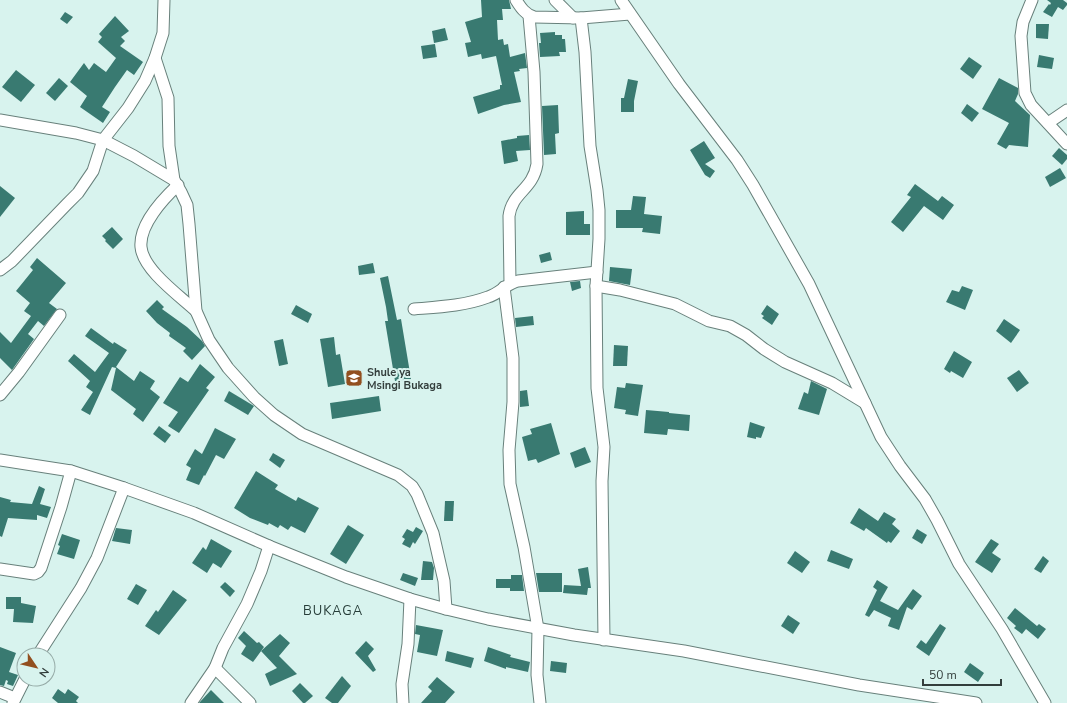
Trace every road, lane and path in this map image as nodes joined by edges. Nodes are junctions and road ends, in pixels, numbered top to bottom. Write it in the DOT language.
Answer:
graph roads {
  1 [pos="164,0"];
  2 [pos="516,0"];
  3 [pos="555,0"];
  4 [pos="621,0"];
  5 [pos="1032,0"];
  6 [pos="630,14"];
  7 [pos="529,16"];
  8 [pos="577,18"];
  9 [pos="155,58"];
  10 [pos="1067,110"];
  11 [pos="1048,123"];
  12 [pos="3,124"];
  13 [pos="103,140"];
  14 [pos="1067,144"];
  15 [pos="176,182"];
  16 [pos="0,270"];
  17 [pos="597,272"];
  18 [pos="507,285"];
  19 [pos="596,286"];
  20 [pos="414,309"];
  21 [pos="196,311"];
  22 [pos="60,315"];
  23 [pos="0,395"];
  24 [pos="865,403"];
  25 [pos="0,460"];
  26 [pos="71,472"];
  27 [pos="124,488"];
  28 [pos="269,546"];
  29 [pos="0,569"];
  30 [pos="410,599"];
  31 [pos="446,609"];
  32 [pos="538,629"];
  33 [pos="604,640"];
  34 [pos="43,647"];
  35 [pos="215,668"];
  36 [pos="21,687"];
  37 [pos="0,692"];
  38 [pos="14,700"];
  39 [pos="191,703"];
  40 [pos="250,703"];
  41 [pos="403,703"];
  42 [pos="540,703"];
  43 [pos="976,703"];
  44 [pos="1045,703"];
  1 -- 9 [label="street"];
  2 -- 7 [label="street"];
  3 -- 8 [label="street"];
  4 -- 6 [label="street"];
  5 -- 11 [label="street"];
  6 -- 8 [label="street"];
  6 -- 24 [label="street"];
  7 -- 8 [label="street"];
  7 -- 18 [label="street"];
  8 -- 17 [label="street"];
  9 -- 13 [label="street"];
  9 -- 15 [label="street"];
  10 -- 11 [label="street"];
  11 -- 14 [label="street"];
  12 -- 13 [label="street"];
  13 -- 15 [label="street"];
  13 -- 16 [label="street"];
  15 -- 21 [label="street"];
  15 -- 21 [label="street"];
  17 -- 18 [label="street"];
  17 -- 19 [label="street"];
  18 -- 20 [label="street"];
  18 -- 32 [label="street"];
  19 -- 24 [label="street"];
  19 -- 33 [label="street"];
  21 -- 31 [label="street"];
  22 -- 23 [label="street"];
  24 -- 44 [label="street"];
  25 -- 26 [label="street"];
  26 -- 27 [label="street"];
  26 -- 29 [label="street"];
  27 -- 28 [label="street"];
  27 -- 34 [label="street"];
  28 -- 30 [label="street"];
  28 -- 35 [label="street"];
  30 -- 31 [label="street"];
  30 -- 41 [label="street"];
  31 -- 32 [label="street"];
  32 -- 33 [label="street"];
  32 -- 42 [label="street"];
  33 -- 43 [label="street"];
  35 -- 39 [label="street"];
  35 -- 40 [label="street"];
  36 -- 38 [label="street"];
  37 -- 38 [label="street"];
}
